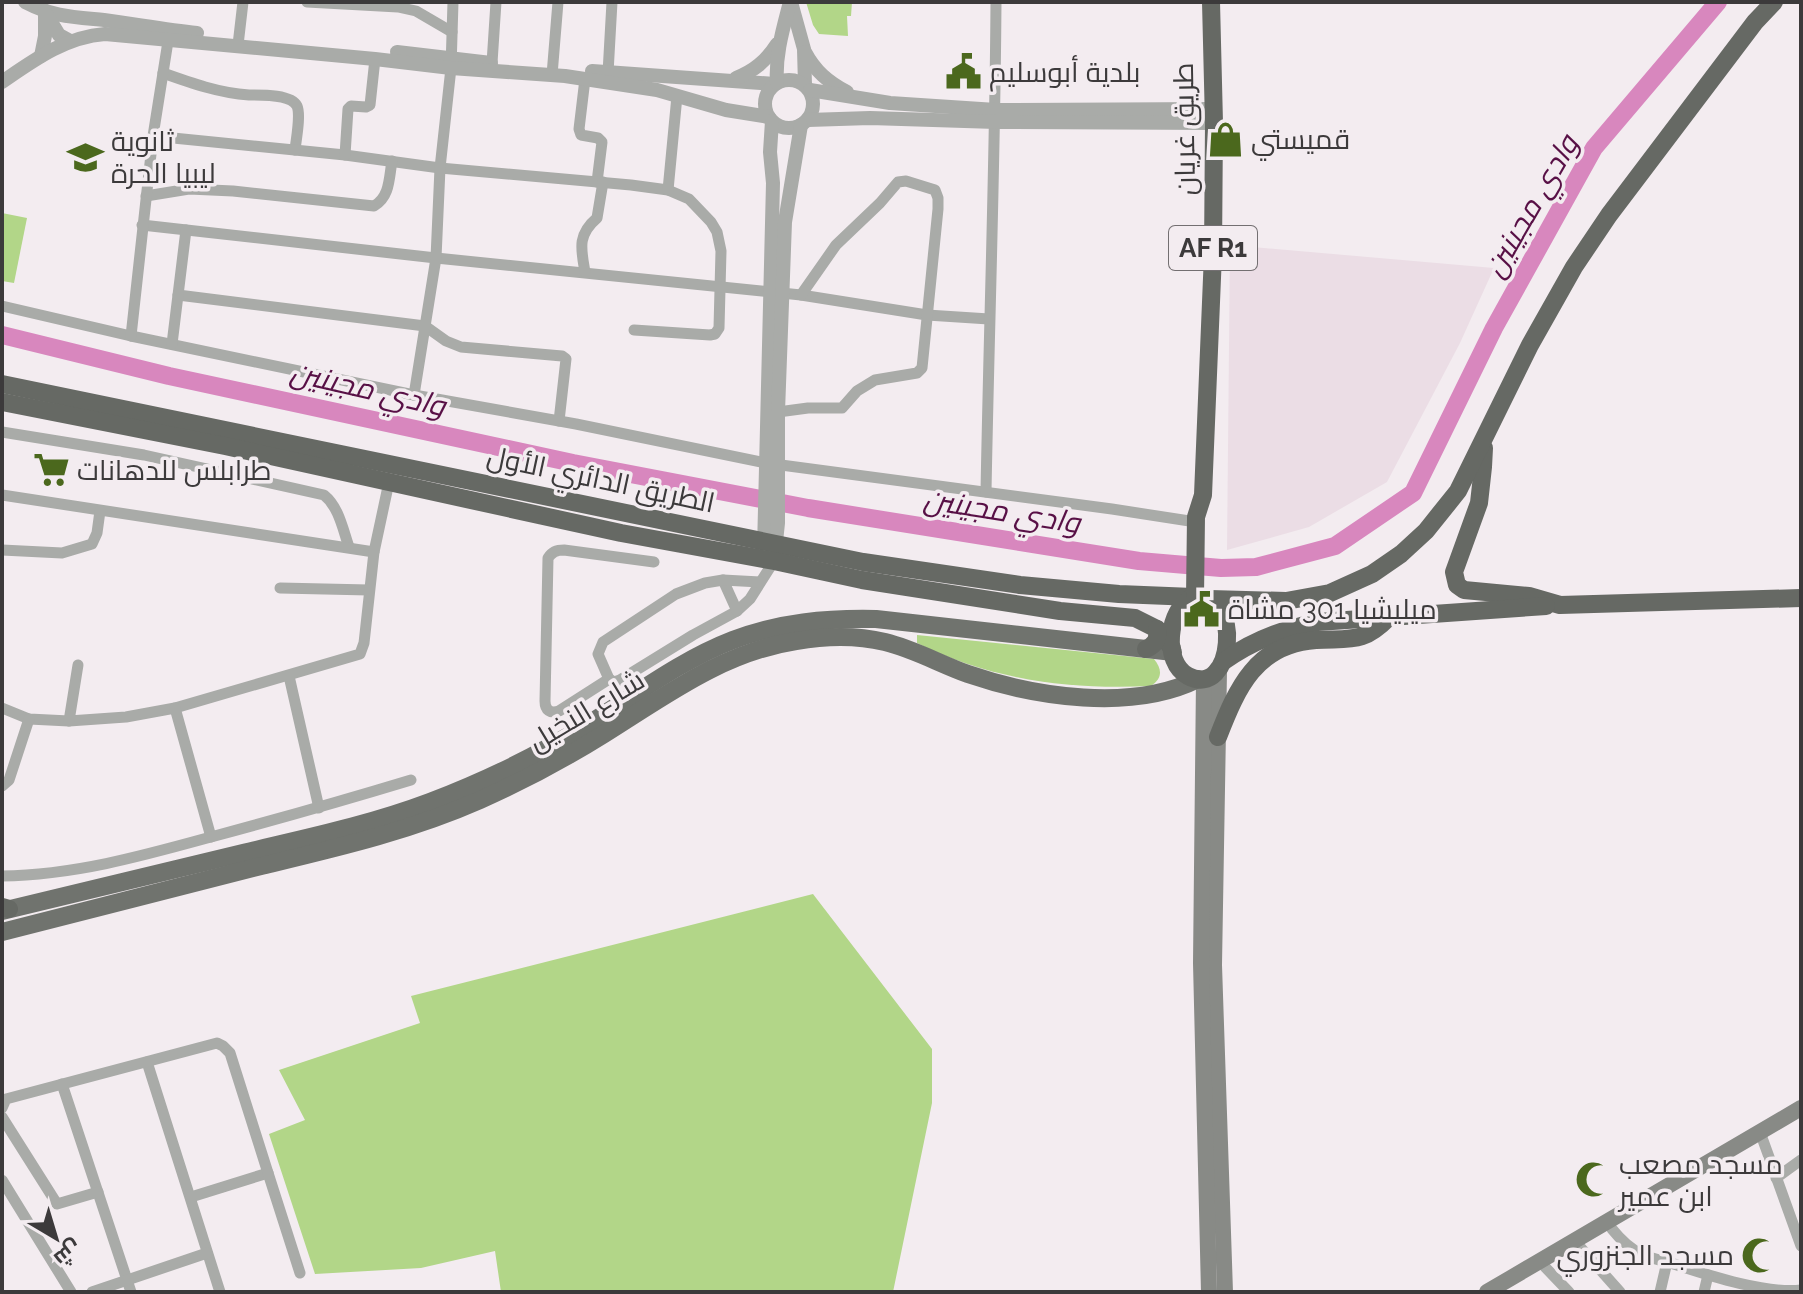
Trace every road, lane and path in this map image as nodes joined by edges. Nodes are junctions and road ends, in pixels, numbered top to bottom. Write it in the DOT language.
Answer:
graph roads {
  1 [pos="25,2"];
  2 [pos="243,2"];
  3 [pos="307,2"];
  4 [pos="453,2"];
  5 [pos="496,2"];
  6 [pos="558,2"];
  7 [pos="612,2"];
  8 [pos="790,2"];
  9 [pos="996,2"];
  10 [pos="1211,2"];
  11 [pos="1774,2"];
  12 [pos="406,6"];
  13 [pos="45,11"];
  14 [pos="452,32"];
  15 [pos="169,36"];
  16 [pos="781,37"];
  17 [pos="70,41"];
  18 [pos="239,42"];
  19 [pos="804,49"];
  20 [pos="41,56"];
  21 [pos="375,59"];
  22 [pos="451,63"];
  23 [pos="492,63"];
  24 [pos="552,72"];
  25 [pos="163,73"];
  26 [pos="608,73"];
  27 [pos="585,79"];
  28 [pos="729,81"];
  29 [pos="2,82"];
  30 [pos="776,84"];
  31 [pos="807,88"];
  32 [pos="677,96"];
  33 [pos="858,98"];
  34 [pos="742,113"];
  35 [pos="996,116"];
  36 [pos="1213,116"];
  37 [pos="770,119"];
  38 [pos="804,122"];
  39 [pos="153,136"];
  40 [pos="295,150"];
  41 [pos="770,152"];
  42 [pos="345,155"];
  43 [pos="392,161"];
  44 [pos="440,168"];
  45 [pos="600,182"];
  46 [pos="668,190"];
  47 [pos="146,196"];
  48 [pos="142,225"];
  49 [pos="186,230"];
  50 [pos="436,258"];
  51 [pos="585,272"];
  52 [pos="721,286"];
  53 [pos="776,292"];
  54 [pos="178,295"];
  55 [pos="801,295"];
  56 [pos="2,306"];
  57 [pos="927,315"];
  58 [pos="989,319"];
  59 [pos="425,326"];
  60 [pos="634,330"];
  61 [pos="131,336"];
  62 [pos="172,344"];
  63 [pos="2,384"];
  64 [pos="414,395"];
  65 [pos="2,402"];
  66 [pos="778,412"];
  67 [pos="559,421"];
  68 [pos="2,432"];
  69 [pos="1484,441"];
  70 [pos="772,468"];
  71 [pos="389,482"];
  72 [pos="986,492"];
  73 [pos="2,495"];
  74 [pos="1203,495"];
  75 [pos="100,511"];
  76 [pos="1196,522"];
  77 [pos="349,547"];
  78 [pos="1201,547"];
  79 [pos="2,550"];
  80 [pos="768,551"];
  81 [pos="374,552"];
  82 [pos="654,562"];
  83 [pos="723,580"];
  84 [pos="280,588"];
  85 [pos="369,590"];
  86 [pos="1201,592"];
  87 [pos="1801,598"];
  88 [pos="1560,605"];
  89 [pos="737,611"];
  90 [pos="1389,617"];
  91 [pos="1157,629"];
  92 [pos="1146,649"];
  93 [pos="1172,650"];
  94 [pos="78,665"];
  95 [pos="1211,673"];
  96 [pos="289,676"];
  97 [pos="609,679"];
  98 [pos="2,708"];
  99 [pos="175,708"];
  100 [pos="29,719"];
  101 [pos="69,721"];
  102 [pos="1218,737"];
  103 [pos="411,780"];
  104 [pos="2,786"];
  105 [pos="319,808"];
  106 [pos="211,837"];
  107 [pos="2,876"];
  108 [pos="4,909"];
  109 [pos="2,932"];
  110 [pos="147,1062"];
  111 [pos="62,1084"];
  112 [pos="2,1108"];
  113 [pos="1801,1108"];
  114 [pos="2,1117"];
  115 [pos="1801,1118"];
  116 [pos="1762,1136"];
  117 [pos="1801,1160"];
  118 [pos="268,1173"];
  119 [pos="1776,1178"];
  120 [pos="2,1180"];
  121 [pos="98,1192"];
  122 [pos="191,1197"];
  123 [pos="1612,1229"];
  124 [pos="1801,1246"];
  125 [pos="1580,1247"];
  126 [pos="207,1253"];
  127 [pos="1667,1262"];
  128 [pos="1545,1267"];
  129 [pos="300,1273"];
  130 [pos="1708,1275"];
  131 [pos="129,1287"];
  132 [pos="1748,1288"];
  133 [pos="1499,1290"];
  134 [pos="1801,1290"];
  135 [pos="1784,1291"];
  136 [pos="71,1292"];
  137 [pos="92,1292"];
  138 [pos="220,1292"];
  139 [pos="1209,1292"];
  140 [pos="1225,1292"];
  141 [pos="1569,1292"];
  142 [pos="1620,1292"];
  143 [pos="1660,1292"];
  144 [pos="1704,1292"];
  1 -- 13 [label="street"];
  2 -- 18 [label="street"];
  3 -- 12 [label="street"];
  4 -- 14 [label="street"];
  5 -- 23 [label="street"];
  6 -- 24 [label="street"];
  7 -- 26 [label="street"];
  8 -- 16 [label="street"];
  8 -- 19 [label="street"];
  9 -- 35 [label="street"];
  10 -- 36 [label="highway, طريق غريان / AF R1"];
  11 -- 69 [label="highway, الطريق الدائري الأول"];
  12 -- 14 [label="street"];
  13 -- 15 [label="street"];
  13 -- 17 [label="street"];
  13 -- 20 [label="street"];
  14 -- 22 [label="street"];
  15 -- 17 [label="street"];
  15 -- 18 [label="street"];
  15 -- 25 [label="street"];
  16 -- 28 [label="street"];
  16 -- 30 [label="street"];
  17 -- 20 [label="street"];
  18 -- 21 [label="street"];
  18 -- 22 [label="street"];
  19 -- 31 [label="street"];
  19 -- 33 [label="street"];
  20 -- 29 [label="street"];
  21 -- 22 [label="street"];
  21 -- 42 [label="street"];
  22 -- 23 [label="street"];
  22 -- 24 [label="street"];
  22 -- 44 [label="street"];
  23 -- 24 [label="street"];
  24 -- 26 [label="street"];
  24 -- 27 [label="street"];
  25 -- 39 [label="street"];
  25 -- 40 [label="street"];
  26 -- 28 [label="street"];
  27 -- 32 [label="street"];
  27 -- 45 [label="street"];
  28 -- 30 [label="street"];
  30 -- 31 [label="street"];
  30 -- 37 [label="street"];
  31 -- 33 [label="street"];
  31 -- 38 [label="street"];
  32 -- 34 [label="street"];
  32 -- 46 [label="street"];
  33 -- 35 [label="street"];
  34 -- 37 [label="street"];
  34 -- 41 [label="street"];
  35 -- 36 [label="street"];
  35 -- 38 [label="street"];
  35 -- 58 [label="street"];
  36 -- 74 [label="highway, طريق غريان / AF R1"];
  37 -- 38 [label="street"];
  37 -- 41 [label="street"];
  38 -- 53 [label="street"];
  39 -- 40 [label="street"];
  39 -- 47 [label="street"];
  40 -- 42 [label="street"];
  41 -- 53 [label="street"];
  42 -- 43 [label="street"];
  43 -- 44 [label="street"];
  43 -- 47 [label="street"];
  44 -- 45 [label="street"];
  44 -- 50 [label="street"];
  45 -- 46 [label="street"];
  45 -- 51 [label="street"];
  46 -- 52 [label="street"];
  47 -- 48 [label="street"];
  48 -- 49 [label="street"];
  48 -- 61 [label="street"];
  49 -- 50 [label="street"];
  49 -- 54 [label="street"];
  50 -- 51 [label="street"];
  50 -- 59 [label="street"];
  51 -- 52 [label="street"];
  52 -- 53 [label="street"];
  52 -- 60 [label="street"];
  53 -- 55 [label="street"];
  53 -- 66 [label="street"];
  53 -- 70 [label="street"];
  54 -- 59 [label="street"];
  54 -- 62 [label="street"];
  55 -- 57 [label="street"];
  55 -- 57 [label="street"];
  56 -- 61 [label="street"];
  57 -- 58 [label="street"];
  57 -- 66 [label="street"];
  58 -- 72 [label="street"];
  59 -- 64 [label="street"];
  59 -- 67 [label="street"];
  61 -- 62 [label="street"];
  62 -- 64 [label="street"];
  63 -- 80 [label="highway, الطريق الدائري الأول"];
  64 -- 67 [label="street"];
  65 -- 71 [label="highway, الطريق الدائري الأول"];
  66 -- 70 [label="street"];
  67 -- 70 [label="street"];
  68 -- 77 [label="street"];
  69 -- 86 [label="highway, الطريق الدائري الأول"];
  69 -- 88 [label="highway"];
  70 -- 72 [label="street"];
  70 -- 80 [label="street"];
  71 -- 80 [label="highway, الطريق الدائري الأول"];
  71 -- 81 [label="street"];
  72 -- 76 [label="street"];
  73 -- 75 [label="street"];
  74 -- 76 [label="highway, طريق غريان"];
  74 -- 78 [label="highway, طريق غريان"];
  75 -- 77 [label="street"];
  75 -- 79 [label="street"];
  76 -- 78 [label="highway, طريق غريان"];
  77 -- 81 [label="street"];
  78 -- 86 [label="highway, طريق غريان"];
  80 -- 83 [label="street"];
  80 -- 86 [label="highway, الطريق الدائري الأول"];
  80 -- 89 [label="street"];
  80 -- 91 [label="highway, الطريق الدائري الأول"];
  81 -- 85 [label="street"];
  82 -- 97 [label="street"];
  83 -- 89 [label="street"];
  83 -- 97 [label="street"];
  84 -- 85 [label="street"];
  85 -- 96 [label="street"];
  86 -- 93 [label="highway"];
  86 -- 95 [label="highway"];
  87 -- 88 [label="highway"];
  88 -- 90 [label="highway"];
  89 -- 97 [label="street"];
  90 -- 95 [label="highway"];
  90 -- 102 [label="highway"];
  91 -- 92 [label="highway"];
  91 -- 93 [label="highway"];
  92 -- 93 [label="main road"];
  92 -- 108 [label="main road"];
  93 -- 95 [label="highway"];
  94 -- 101 [label="street"];
  95 -- 102 [label="main road"];
  95 -- 109 [label="main road, شارع النخيل"];
  95 -- 139 [label="main road"];
  96 -- 99 [label="street"];
  96 -- 105 [label="street"];
  98 -- 100 [label="street"];
  99 -- 101 [label="street"];
  99 -- 106 [label="street"];
  100 -- 101 [label="street"];
  100 -- 104 [label="street"];
  102 -- 140 [label="main road"];
  103 -- 105 [label="street"];
  105 -- 106 [label="street"];
  106 -- 107 [label="street"];
  110 -- 111 [label="street"];
  110 -- 118 [label="street"];
  110 -- 122 [label="street"];
  111 -- 112 [label="street"];
  111 -- 121 [label="street"];
  113 -- 116 [label="main road"];
  114 -- 121 [label="street"];
  115 -- 116 [label="main road"];
  116 -- 119 [label="street"];
  116 -- 123 [label="main road"];
  116 -- 133 [label="main road"];
  117 -- 119 [label="street"];
  118 -- 122 [label="street"];
  118 -- 129 [label="street"];
  119 -- 124 [label="street"];
  120 -- 136 [label="street"];
  121 -- 131 [label="street"];
  122 -- 126 [label="street"];
  123 -- 125 [label="main road"];
  123 -- 127 [label="street"];
  125 -- 128 [label="main road"];
  125 -- 142 [label="street"];
  126 -- 131 [label="street"];
  126 -- 138 [label="street"];
  127 -- 130 [label="street"];
  127 -- 143 [label="street"];
  128 -- 133 [label="main road"];
  128 -- 141 [label="street"];
  130 -- 132 [label="street"];
  130 -- 144 [label="street"];
  131 -- 137 [label="street"];
  132 -- 135 [label="street"];
  134 -- 135 [label="street"];
}
